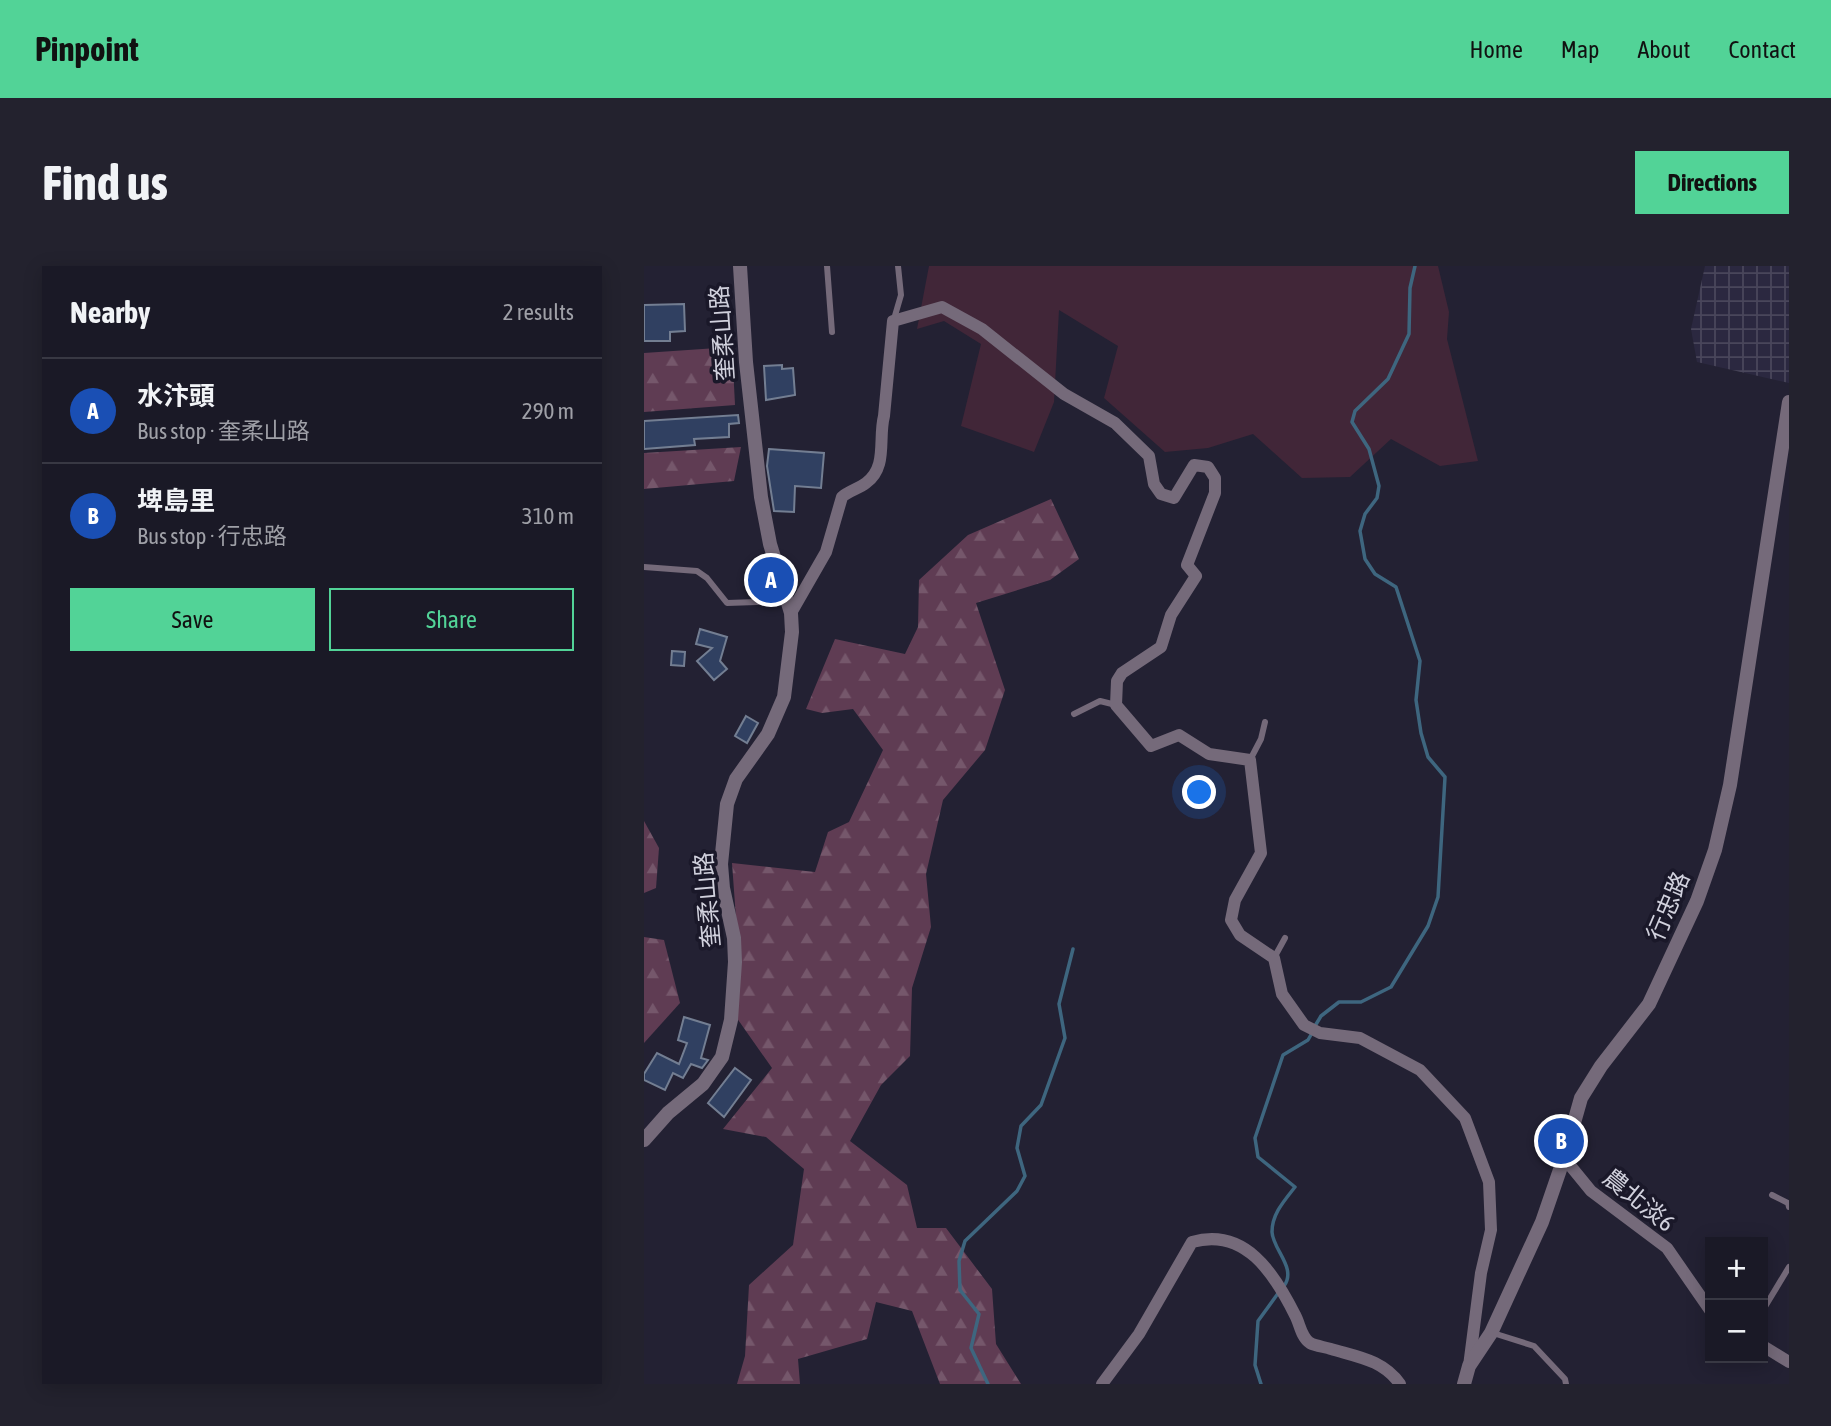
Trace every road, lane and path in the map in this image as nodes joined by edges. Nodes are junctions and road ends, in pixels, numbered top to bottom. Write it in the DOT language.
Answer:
graph roads {
  1 [pos="740,266"];
  2 [pos="827,266"];
  3 [pos="898,266"];
  4 [pos="894,321"];
  5 [pos="832,332"];
  6 [pos="1789,402"];
  7 [pos="644,567"];
  8 [pos="789,607"];
  9 [pos="1116,705"];
  10 [pos="1074,714"];
  11 [pos="1265,722"];
  12 [pos="1251,760"];
  13 [pos="1285,938"];
  14 [pos="1274,958"];
  15 [pos="644,1140"];
  16 [pos="1564,1158"];
  17 [pos="1772,1195"];
  18 [pos="1789,1207"];
  19 [pos="1789,1267"];
  20 [pos="1768,1302"];
  21 [pos="1705,1303"];
  22 [pos="1491,1333"];
  23 [pos="1768,1349"];
  24 [pos="1789,1362"];
  25 [pos="1469,1366"];
  26 [pos="1102,1384"];
  27 [pos="1400,1384"];
  28 [pos="1464,1384"];
  29 [pos="1566,1384"];
  1 -- 8 [label="street, 奎柔山路"];
  2 -- 5 [label="lane"];
  3 -- 4 [label="lane"];
  4 -- 8 [label="street"];
  4 -- 9 [label="street"];
  6 -- 16 [label="street, 行忠路"];
  7 -- 8 [label="lane"];
  8 -- 15 [label="street, 奎柔山路"];
  9 -- 10 [label="lane"];
  9 -- 12 [label="street"];
  11 -- 12 [label="lane"];
  12 -- 14 [label="street"];
  13 -- 14 [label="lane"];
  14 -- 25 [label="street"];
  16 -- 21 [label="street, 農北淡6 / 農北淡6"];
  16 -- 22 [label="street, 行忠路"];
  17 -- 18 [label="lane"];
  19 -- 20 [label="lane"];
  22 -- 25 [label="street, 行忠路"];
  22 -- 29 [label="lane"];
  23 -- 24 [label="street"];
  25 -- 28 [label="street, 行忠路"];
  26 -- 27 [label="street"];
}
